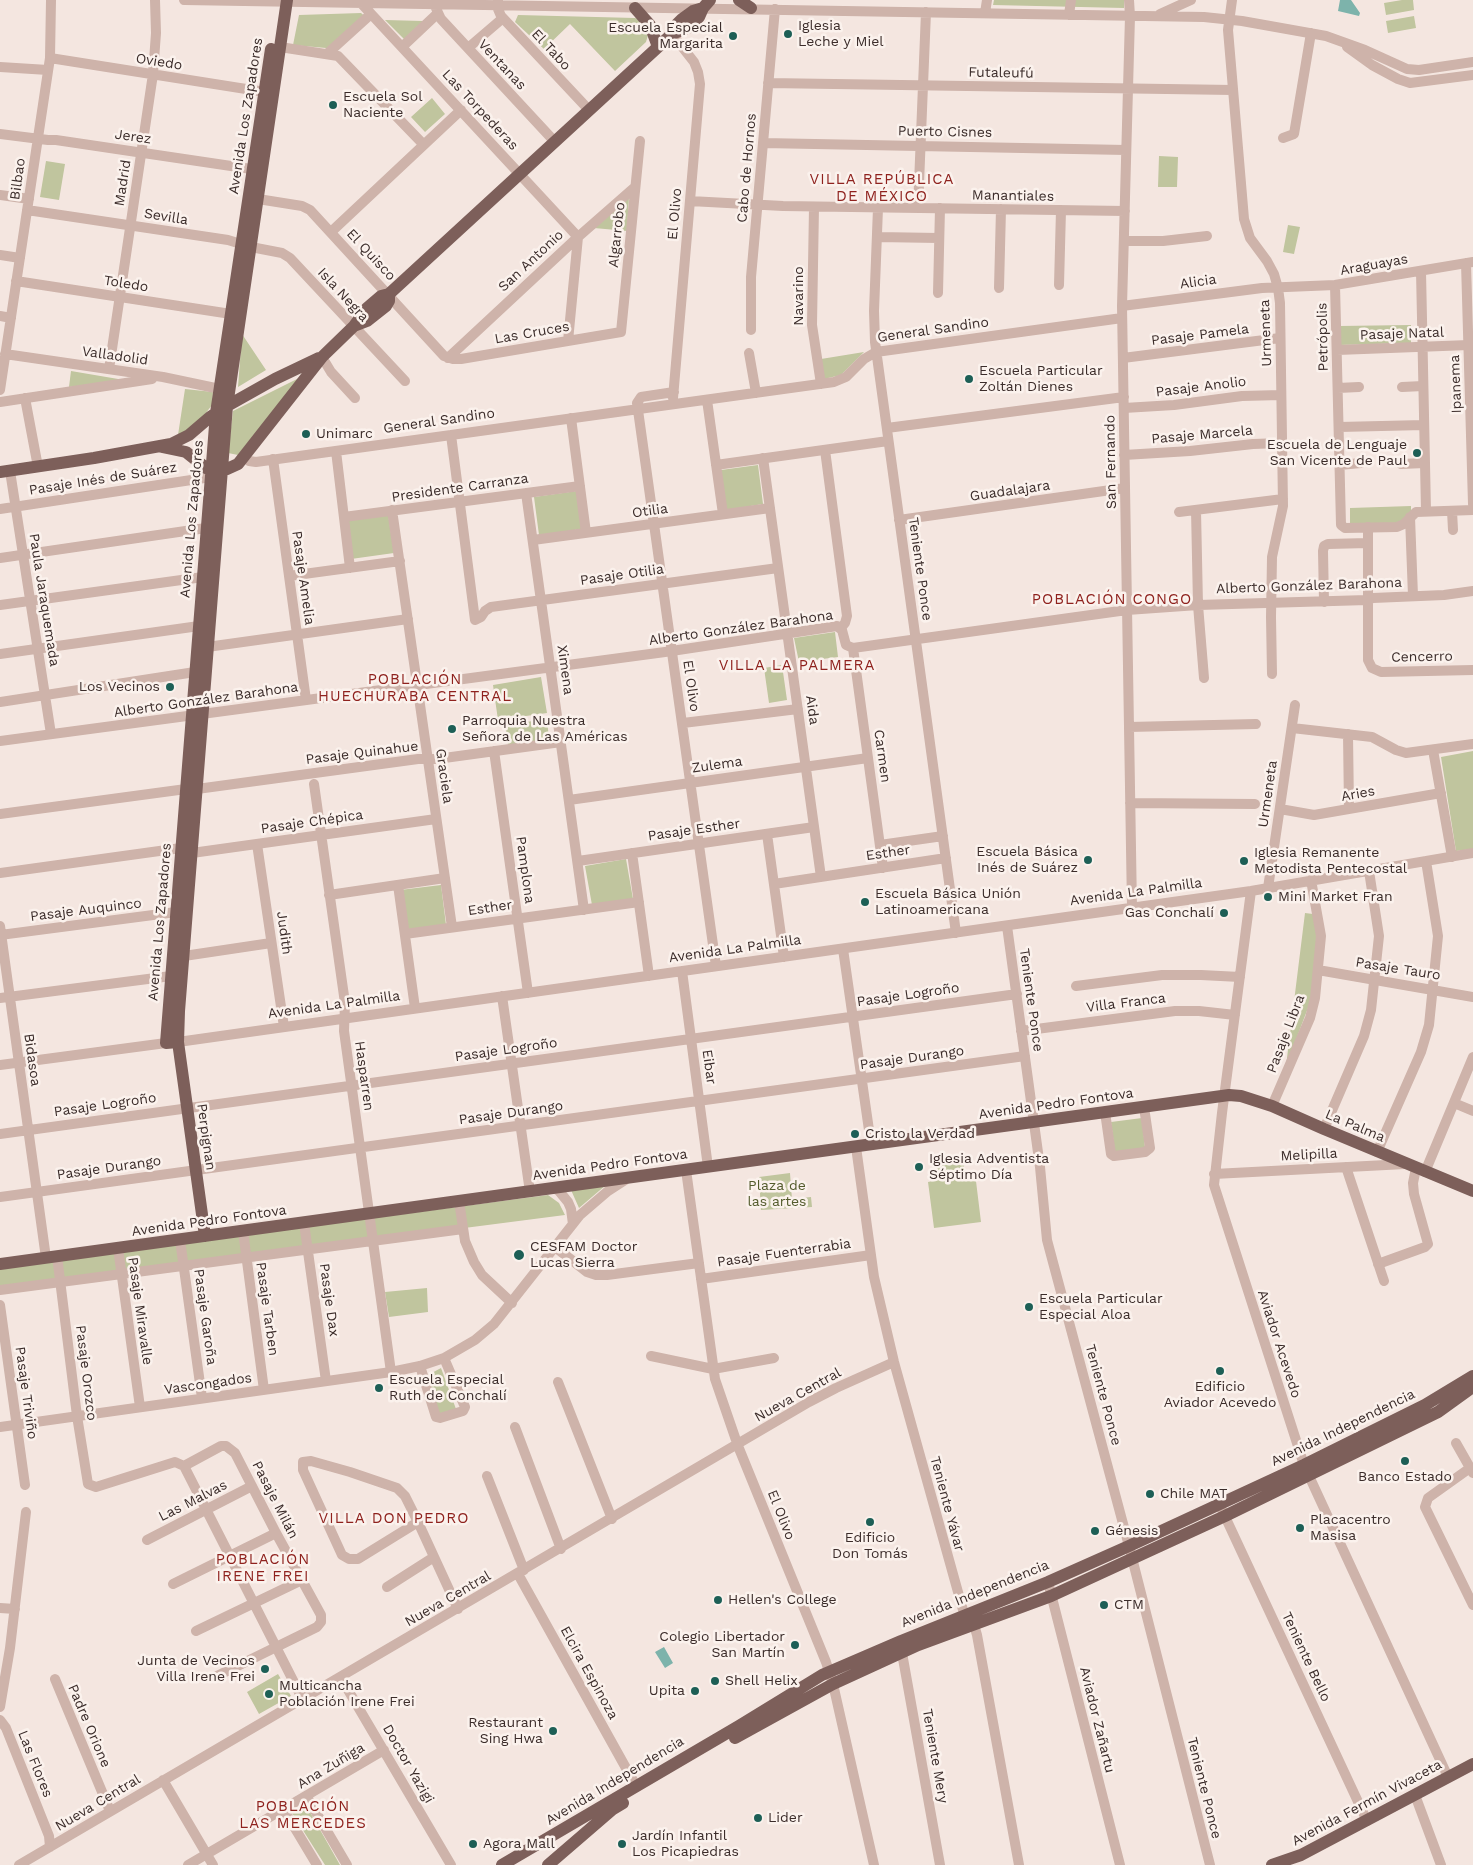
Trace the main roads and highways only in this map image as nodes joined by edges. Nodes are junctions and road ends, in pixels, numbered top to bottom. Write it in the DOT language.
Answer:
graph roads {
  1 [pos="739,0"];
  2 [pos="283,1"];
  3 [pos="706,4"];
  4 [pos="635,8"];
  5 [pos="751,8"];
  6 [pos="658,47"];
  7 [pos="258,170"];
  8 [pos="246,246"];
  9 [pos="322,357"];
  10 [pos="295,369"];
  11 [pos="304,380"];
  12 [pos="221,410"];
  13 [pos="162,447"];
  14 [pos="5,472"];
  15 [pos="214,472"];
  16 [pos="197,715"];
  17 [pos="186,851"];
  18 [pos="172,1042"];
  19 [pos="1224,1096"];
  20 [pos="1473,1191"];
  21 [pos="205,1236"];
  22 [pos="0,1264"];
  23 [pos="1473,1376"];
  24 [pos="1473,1388"];
  25 [pos="1307,1470"];
  26 [pos="970,1620"];
  27 [pos="831,1678"];
  28 [pos="1473,1764"];
  29 [pos="502,1865"];
  30 [pos="548,1865"];
  31 [pos="1272,1865"];
  1 -- 5 [label="main road"];
  2 -- 7 [label="main road, Avenida Los Zapadores"];
  2 -- 7 [label="main road, Avenida Los Zapadores"];
  3 -- 6 [label="main road"];
  4 -- 6 [label="main road"];
  6 -- 9 [label="main road"];
  7 -- 8 [label="main road, Avenida Los Zapadores"];
  7 -- 8 [label="main road, Avenida Los Zapadores"];
  8 -- 12 [label="main road, Avenida Los Zapadores"];
  8 -- 12 [label="main road, Avenida Los Zapadores"];
  9 -- 10 [label="main road"];
  9 -- 11 [label="main road"];
  10 -- 11 [label="main road"];
  10 -- 12 [label="main road"];
  11 -- 15 [label="main road, General Sandino"];
  12 -- 13 [label="main road"];
  12 -- 15 [label="main road, Avenida Los Zapadores"];
  13 -- 14 [label="main road"];
  13 -- 15 [label="main road"];
  15 -- 16 [label="main road, Avenida Los Zapadores"];
  15 -- 16 [label="main road, Avenida Los Zapadores"];
  16 -- 17 [label="main road, Avenida Los Zapadores"];
  17 -- 18 [label="main road, Avenida Los Zapadores"];
  17 -- 18 [label="main road, Avenida Los Zapadores"];
  18 -- 21 [label="main road, Perpignan"];
  19 -- 20 [label="main road, La Palma"];
  19 -- 21 [label="main road, Avenida Pedro Fontova"];
  21 -- 22 [label="main road, Avenida Pedro Fontova"];
  23 -- 25 [label="main road, Avenida Independencia"];
  24 -- 25 [label="main road, Avenida Independencia"];
  25 -- 26 [label="main road, Avenida Independencia"];
  25 -- 26 [label="main road, Avenida Independencia"];
  26 -- 27 [label="main road, Avenida Independencia"];
  26 -- 27 [label="main road, Avenida Independencia"];
  27 -- 29 [label="main road, Avenida Independencia"];
  27 -- 30 [label="main road, Avenida Independencia"];
  28 -- 31 [label="main road, Avenida Fermín Vivaceta"];
}
